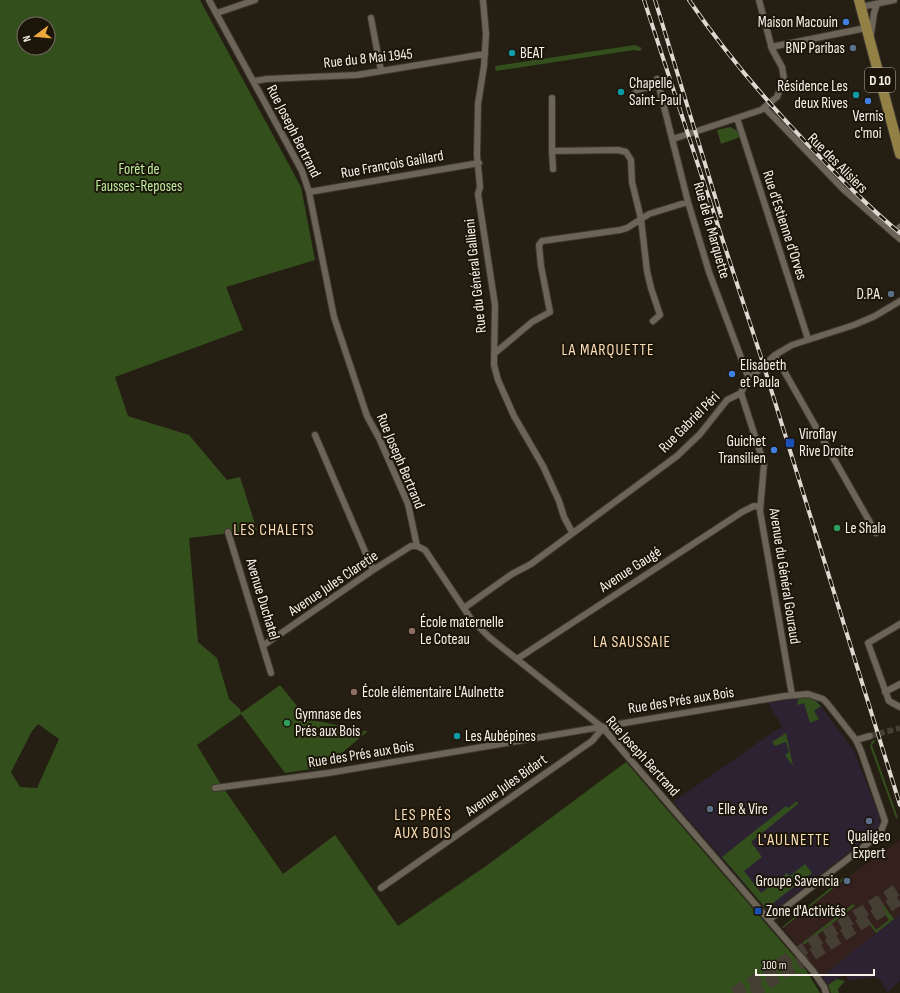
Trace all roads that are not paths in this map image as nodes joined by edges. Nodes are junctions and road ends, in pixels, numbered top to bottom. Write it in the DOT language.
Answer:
graph roads {
  1 [pos="209,0"];
  2 [pos="255,0"];
  3 [pos="483,0"];
  4 [pos="759,0"];
  5 [pos="894,0"];
  6 [pos="860,3"];
  7 [pos="877,4"];
  8 [pos="217,13"];
  9 [pos="372,18"];
  10 [pos="866,28"];
  11 [pos="870,40"];
  12 [pos="771,47"];
  13 [pos="485,54"];
  14 [pos="381,71"];
  15 [pos="254,81"];
  16 [pos="636,90"];
  17 [pos="552,98"];
  18 [pos="765,108"];
  19 [pos="737,118"];
  20 [pos="672,139"];
  21 [pos="552,151"];
  22 [pos="900,154"];
  23 [pos="479,163"];
  24 [pos="553,169"];
  25 [pos="309,192"];
  26 [pos="688,202"];
  27 [pos="641,219"];
  28 [pos="900,227"];
  29 [pos="894,234"];
  30 [pos="900,239"];
  31 [pos="900,301"];
  32 [pos="653,321"];
  33 [pos="808,340"];
  34 [pos="495,353"];
  35 [pos="775,355"];
  36 [pos="749,379"];
  37 [pos="741,393"];
  38 [pos="315,435"];
  39 [pos="759,507"];
  40 [pos="228,532"];
  41 [pos="572,532"];
  42 [pos="876,533"];
  43 [pos="417,546"];
  44 [pos="373,570"];
  45 [pos="464,608"];
  46 [pos="900,624"];
  47 [pos="264,645"];
  48 [pos="517,659"];
  49 [pos="271,673"];
  50 [pos="900,684"];
  51 [pos="885,692"];
  52 [pos="792,695"];
  53 [pos="900,707"];
  54 [pos="603,728"];
  55 [pos="870,736"];
  56 [pos="856,740"];
  57 [pos="215,788"];
  58 [pos="381,888"];
  59 [pos="769,920"];
  60 [pos="826,993"];
  1 -- 8 [label="street, Rue Joseph Bertrand"];
  2 -- 8 [label="street"];
  3 -- 13 [label="street, Rue du Général Gallieni"];
  4 -- 12 [label="street"];
  5 -- 7 [label="street"];
  6 -- 7 [label="street"];
  6 -- 10 [label="main road, D 10"];
  7 -- 11 [label="street"];
  8 -- 15 [label="street, Rue Joseph Bertrand"];
  9 -- 14 [label="street"];
  10 -- 11 [label="main road, D 10"];
  10 -- 12 [label="street"];
  11 -- 22 [label="main road, D 10"];
  12 -- 18 [label="street"];
  13 -- 14 [label="street, Rue du 8 Mai 1945"];
  13 -- 23 [label="street, Rue du Général Gallieni"];
  14 -- 15 [label="street, Rue du 8 Mai 1945"];
  15 -- 25 [label="street, Rue Joseph Bertrand"];
  16 -- 20 [label="street, Rue de la Marquette"];
  17 -- 21 [label="street"];
  18 -- 19 [label="street"];
  18 -- 29 [label="street, Rue des Alisiers"];
  19 -- 20 [label="street"];
  19 -- 33 [label="street, Rue d'Estienne d'Orves"];
  20 -- 26 [label="street, Rue de la Marquette"];
  21 -- 24 [label="street"];
  21 -- 27 [label="street"];
  23 -- 25 [label="street, Rue François Gaillard"];
  23 -- 34 [label="street, Rue du Général Gallieni"];
  25 -- 43 [label="street, Rue Joseph Bertrand"];
  26 -- 27 [label="street"];
  26 -- 36 [label="street, Rue de la Marquette"];
  27 -- 32 [label="street"];
  27 -- 34 [label="street"];
  28 -- 29 [label="street"];
  29 -- 30 [label="street, Rue des Alisiers"];
  31 -- 33 [label="street, Rue Gabriel Péri"];
  33 -- 35 [label="street, Rue Gabriel Péri"];
  34 -- 41 [label="street, Rue du Général Gallieni"];
  35 -- 36 [label="street, Rue Gabriel Péri"];
  35 -- 42 [label="street"];
  36 -- 37 [label="street, Rue Gabriel Péri"];
  37 -- 39 [label="street, Avenue du Général Gouraud"];
  37 -- 41 [label="street, Rue Gabriel Péri"];
  38 -- 44 [label="street"];
  39 -- 48 [label="street, Avenue Gaugé"];
  39 -- 52 [label="street, Avenue du Général Gouraud"];
  40 -- 47 [label="street, Avenue Duchatel"];
  41 -- 45 [label="street, Rue Gabriel Péri"];
  43 -- 44 [label="street, Avenue Jules Claretie"];
  43 -- 45 [label="street, Rue Joseph Bertrand"];
  44 -- 47 [label="street, Avenue Jules Claretie"];
  45 -- 48 [label="street, Rue Joseph Bertrand"];
  46 -- 51 [label="street"];
  47 -- 49 [label="street, Avenue Duchatel"];
  48 -- 54 [label="street, Rue Joseph Bertrand"];
  50 -- 51 [label="street"];
  51 -- 53 [label="street"];
  52 -- 54 [label="street, Rue des Prés aux Bois"];
  52 -- 56 [label="street, Rue des Prés aux Bois"];
  54 -- 57 [label="street, Rue des Prés aux Bois"];
  54 -- 58 [label="street, Avenue Jules Bidart"];
  54 -- 59 [label="street, Rue Joseph Bertrand"];
  55 -- 56 [label="street"];
  56 -- 59 [label="street, Rue des Prés aux Bois"];
  59 -- 60 [label="street, Rue Joseph Bertrand"];
}
